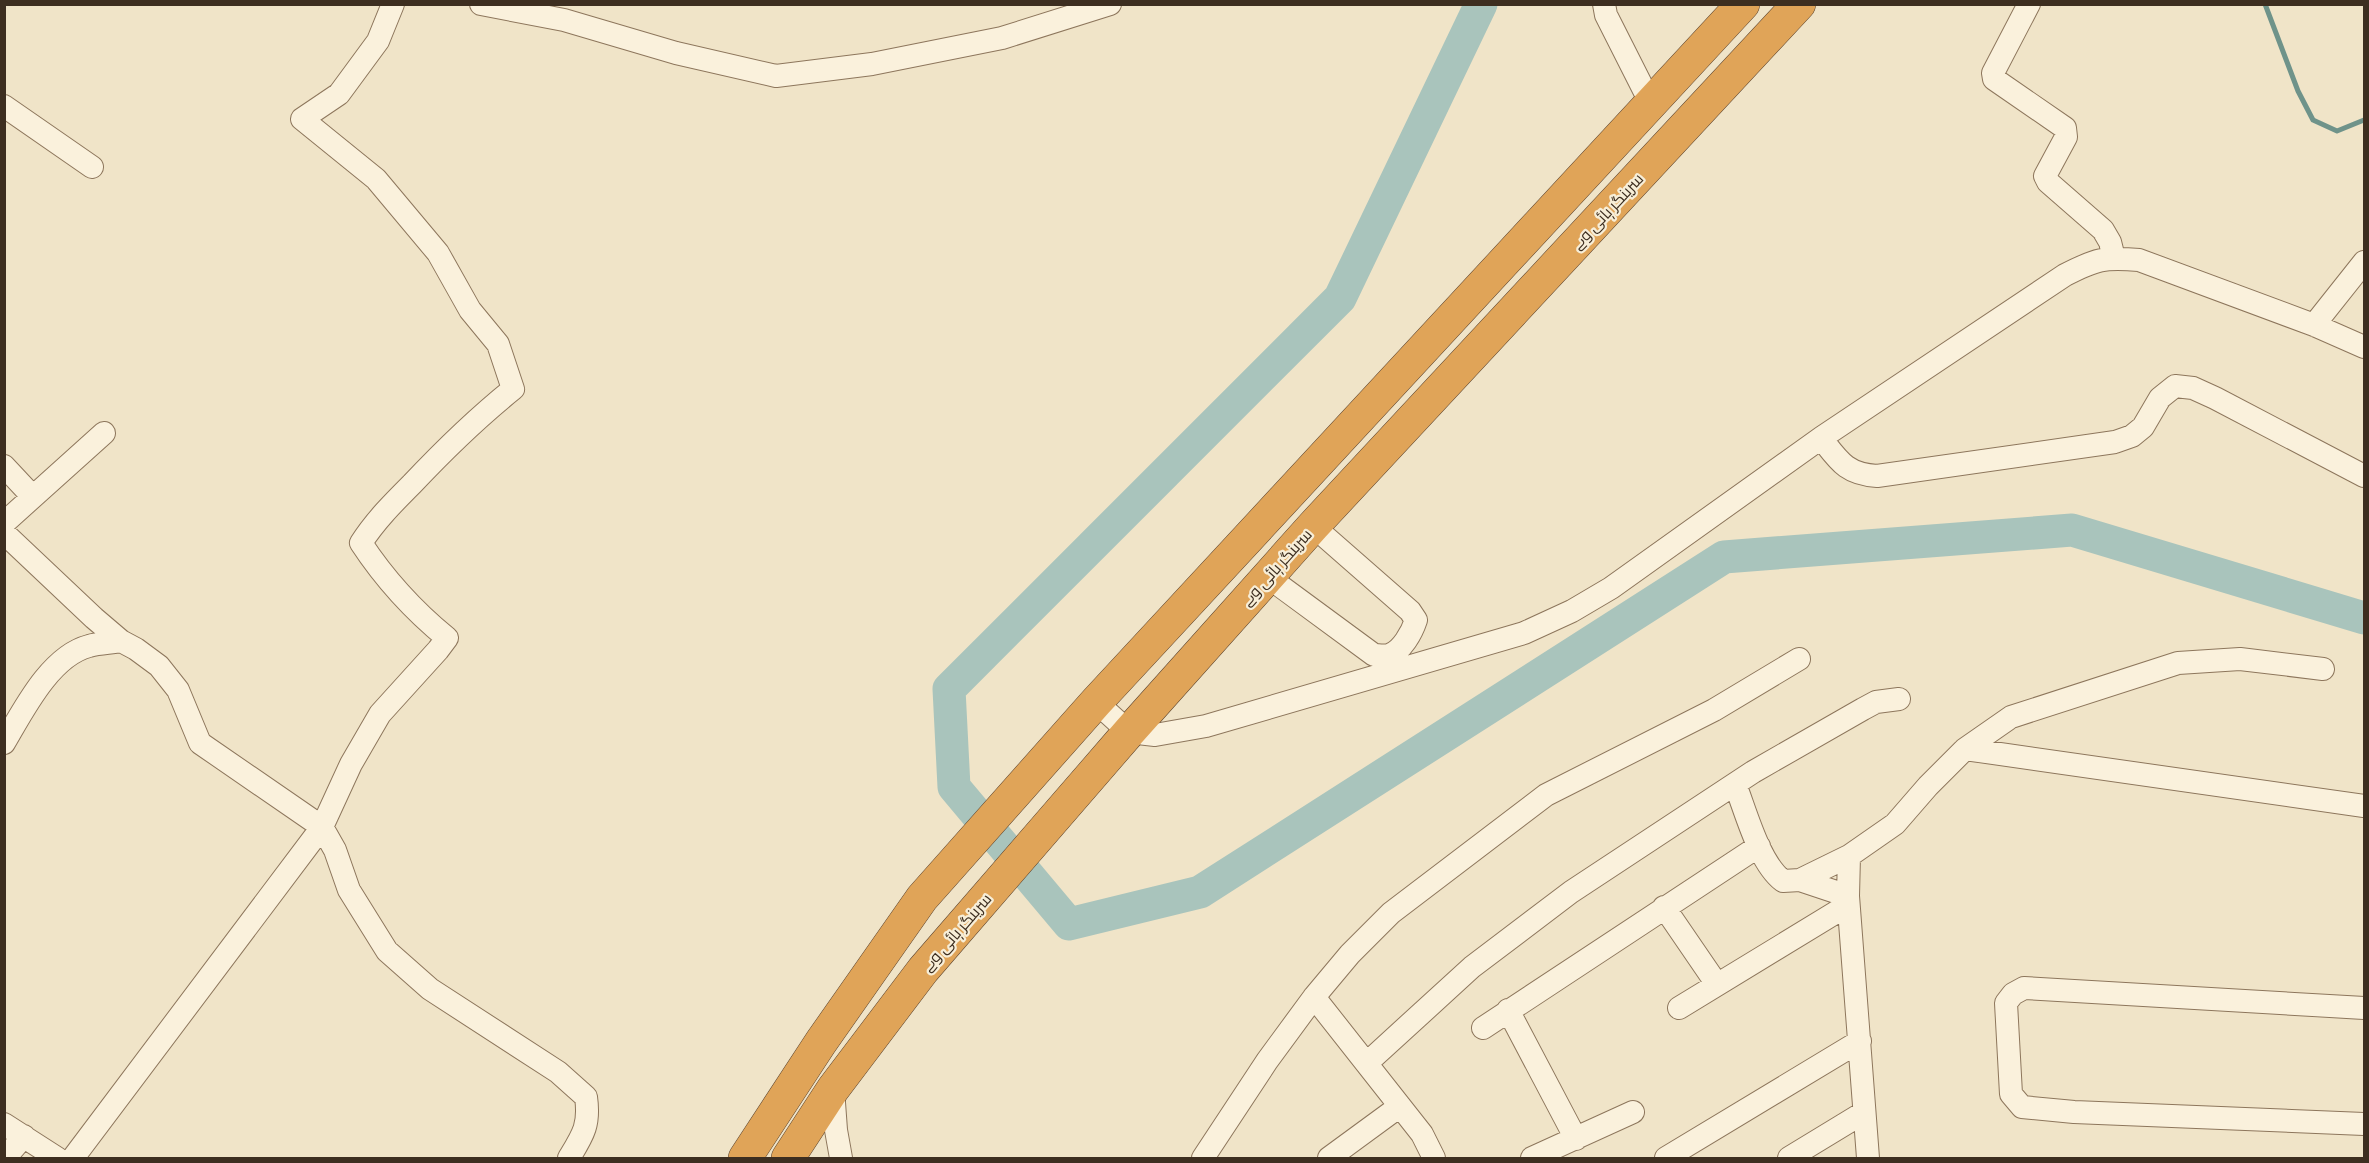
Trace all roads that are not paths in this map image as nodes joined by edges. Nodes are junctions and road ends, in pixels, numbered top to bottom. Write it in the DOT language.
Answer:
graph roads {
  1 [pos="393,4"];
  2 [pos="481,4"];
  3 [pos="1110,4"];
  4 [pos="1604,4"];
  5 [pos="1743,4"];
  6 [pos="1799,4"];
  7 [pos="2029,4"];
  8 [pos="1651,104"];
  9 [pos="4,106"];
  10 [pos="92,167"];
  11 [pos="2114,258"];
  12 [pos="2364,262"];
  13 [pos="2313,324"];
  14 [pos="2364,347"];
  15 [pos="104,433"];
  16 [pos="1821,438"];
  17 [pos="4,466"];
  18 [pos="2364,476"];
  19 [pos="33,497"];
  20 [pos="4,523"];
  21 [pos="1313,526"];
  22 [pos="4,533"];
  23 [pos="1268,577"];
  24 [pos="121,641"];
  25 [pos="1799,659"];
  26 [pos="2323,669"];
  27 [pos="1899,699"];
  28 [pos="1096,702"];
  29 [pos="1129,732"];
  30 [pos="4,743"];
  31 [pos="1965,749"];
  32 [pos="1735,784"];
  33 [pos="2364,806"];
  34 [pos="322,827"];
  35 [pos="1759,846"];
  36 [pos="1849,856"];
  37 [pos="1800,880"];
  38 [pos="1848,900"];
  39 [pos="1664,907"];
  40 [pos="1716,983"];
  41 [pos="1314,998"];
  42 [pos="1679,1008"];
  43 [pos="2364,1008"];
  44 [pos="1508,1010"];
  45 [pos="1483,1028"];
  46 [pos="1860,1041"];
  47 [pos="1367,1062"];
  48 [pos="833,1089"];
  49 [pos="1401,1106"];
  50 [pos="1633,1112"];
  51 [pos="1863,1113"];
  52 [pos="4,1124"];
  53 [pos="2364,1124"];
  54 [pos="24,1136"];
  55 [pos="1576,1138"];
  56 [pos="5,1158"];
  57 [pos="57,1158"];
  58 [pos="74,1158"];
  59 [pos="569,1158"];
  60 [pos="745,1158"];
  61 [pos="788,1158"];
  62 [pos="842,1158"];
  63 [pos="1203,1158"];
  64 [pos="1329,1158"];
  65 [pos="1434,1158"];
  66 [pos="1532,1158"];
  67 [pos="1666,1158"];
  68 [pos="1790,1158"];
  69 [pos="1868,1158"];
  1 -- 34 [label="street"];
  2 -- 3 [label="street"];
  4 -- 8 [label="street"];
  5 -- 8 [label="highway"];
  6 -- 21 [label="highway, سرینگر ہائی وے"];
  7 -- 11 [label="street"];
  8 -- 28 [label="highway"];
  9 -- 10 [label="street"];
  11 -- 13 [label="street"];
  11 -- 16 [label="street"];
  12 -- 13 [label="street"];
  13 -- 14 [label="street"];
  15 -- 19 [label="street"];
  16 -- 18 [label="street"];
  16 -- 29 [label="street"];
  17 -- 19 [label="street"];
  19 -- 20 [label="street"];
  21 -- 23 [label="highway, سرینگر ہائی وے"];
  21 -- 23 [label="street"];
  22 -- 24 [label="street"];
  23 -- 29 [label="highway, سرینگر ہائی وے"];
  24 -- 30 [label="street"];
  24 -- 34 [label="street"];
  25 -- 41 [label="street"];
  26 -- 31 [label="street"];
  27 -- 32 [label="street"];
  28 -- 29 [label="street"];
  28 -- 60 [label="highway"];
  29 -- 48 [label="highway, سرینگر ہائی وے"];
  31 -- 33 [label="street"];
  31 -- 36 [label="street"];
  32 -- 35 [label="street"];
  32 -- 47 [label="street"];
  34 -- 58 [label="street"];
  34 -- 59 [label="street"];
  35 -- 37 [label="street"];
  35 -- 39 [label="street"];
  36 -- 37 [label="street"];
  36 -- 38 [label="street"];
  37 -- 38 [label="street"];
  38 -- 40 [label="street"];
  38 -- 46 [label="street"];
  39 -- 40 [label="street"];
  39 -- 44 [label="street"];
  40 -- 42 [label="street"];
  41 -- 47 [label="street"];
  41 -- 63 [label="street"];
  43 -- 53 [label="street"];
  44 -- 45 [label="street"];
  44 -- 55 [label="street"];
  46 -- 51 [label="street"];
  46 -- 67 [label="street"];
  47 -- 49 [label="street"];
  48 -- 61 [label="highway, سرینگر ہائی وے"];
  48 -- 62 [label="street"];
  49 -- 64 [label="street"];
  49 -- 65 [label="street"];
  50 -- 55 [label="street"];
  51 -- 68 [label="street"];
  51 -- 69 [label="street"];
  52 -- 54 [label="street"];
  54 -- 56 [label="street"];
  54 -- 57 [label="street"];
  55 -- 66 [label="street"];
}
